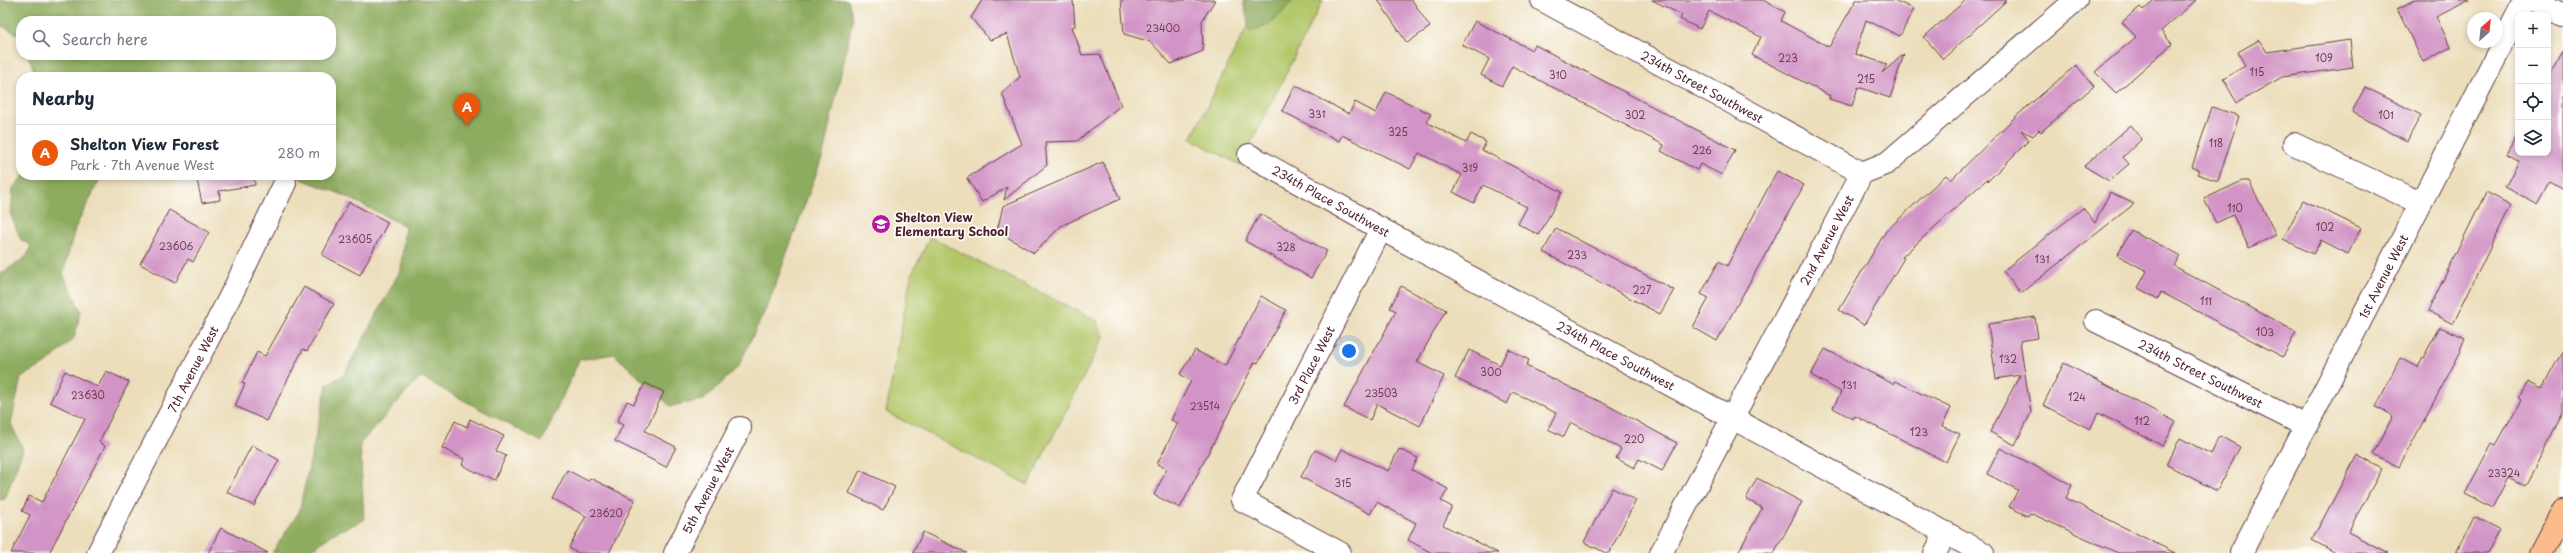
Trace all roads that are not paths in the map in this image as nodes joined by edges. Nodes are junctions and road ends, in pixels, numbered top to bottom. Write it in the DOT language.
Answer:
graph roads {
  1 [pos="1542,0"];
  2 [pos="2525,0"];
  3 [pos="2534,0"];
  4 [pos="2071,2"];
  5 [pos="2563,15"];
  6 [pos="2294,144"];
  7 [pos="1249,155"];
  8 [pos="1862,172"];
  9 [pos="285,183"];
  10 [pos="2420,204"];
  11 [pos="1381,229"];
  12 [pos="2096,320"];
  13 [pos="1732,418"];
  14 [pos="2306,426"];
  15 [pos="740,428"];
  16 [pos="2563,511"];
  17 [pos="1946,533"];
  18 [pos="98,553"];
  19 [pos="675,553"];
  20 [pos="1340,553"];
  21 [pos="1661,553"];
  22 [pos="1935,553"];
  23 [pos="1984,553"];
  24 [pos="2241,553"];
  25 [pos="2541,553"];
  1 -- 8 [label="street, 234th Street Southwest"];
  2 -- 10 [label="street, 1st Avenue West"];
  3 -- 5 [label="street"];
  4 -- 8 [label="street"];
  6 -- 10 [label="street"];
  7 -- 11 [label="street, 234th Place Southwest"];
  8 -- 13 [label="street, 2nd Avenue West"];
  9 -- 18 [label="street, 7th Avenue West"];
  10 -- 14 [label="street, 1st Avenue West"];
  11 -- 13 [label="street, 234th Place Southwest"];
  11 -- 20 [label="street, 3rd Place West"];
  12 -- 14 [label="street, 234th Street Southwest"];
  13 -- 17 [label="street, 234th Place Southwest"];
  13 -- 21 [label="street, 2nd Avenue West"];
  14 -- 24 [label="street, 1st Avenue West"];
  15 -- 19 [label="street, 5th Avenue West"];
  16 -- 25 [label="main road"];
  17 -- 22 [label="street"];
  17 -- 23 [label="street, 234th Place Southwest"];
}
